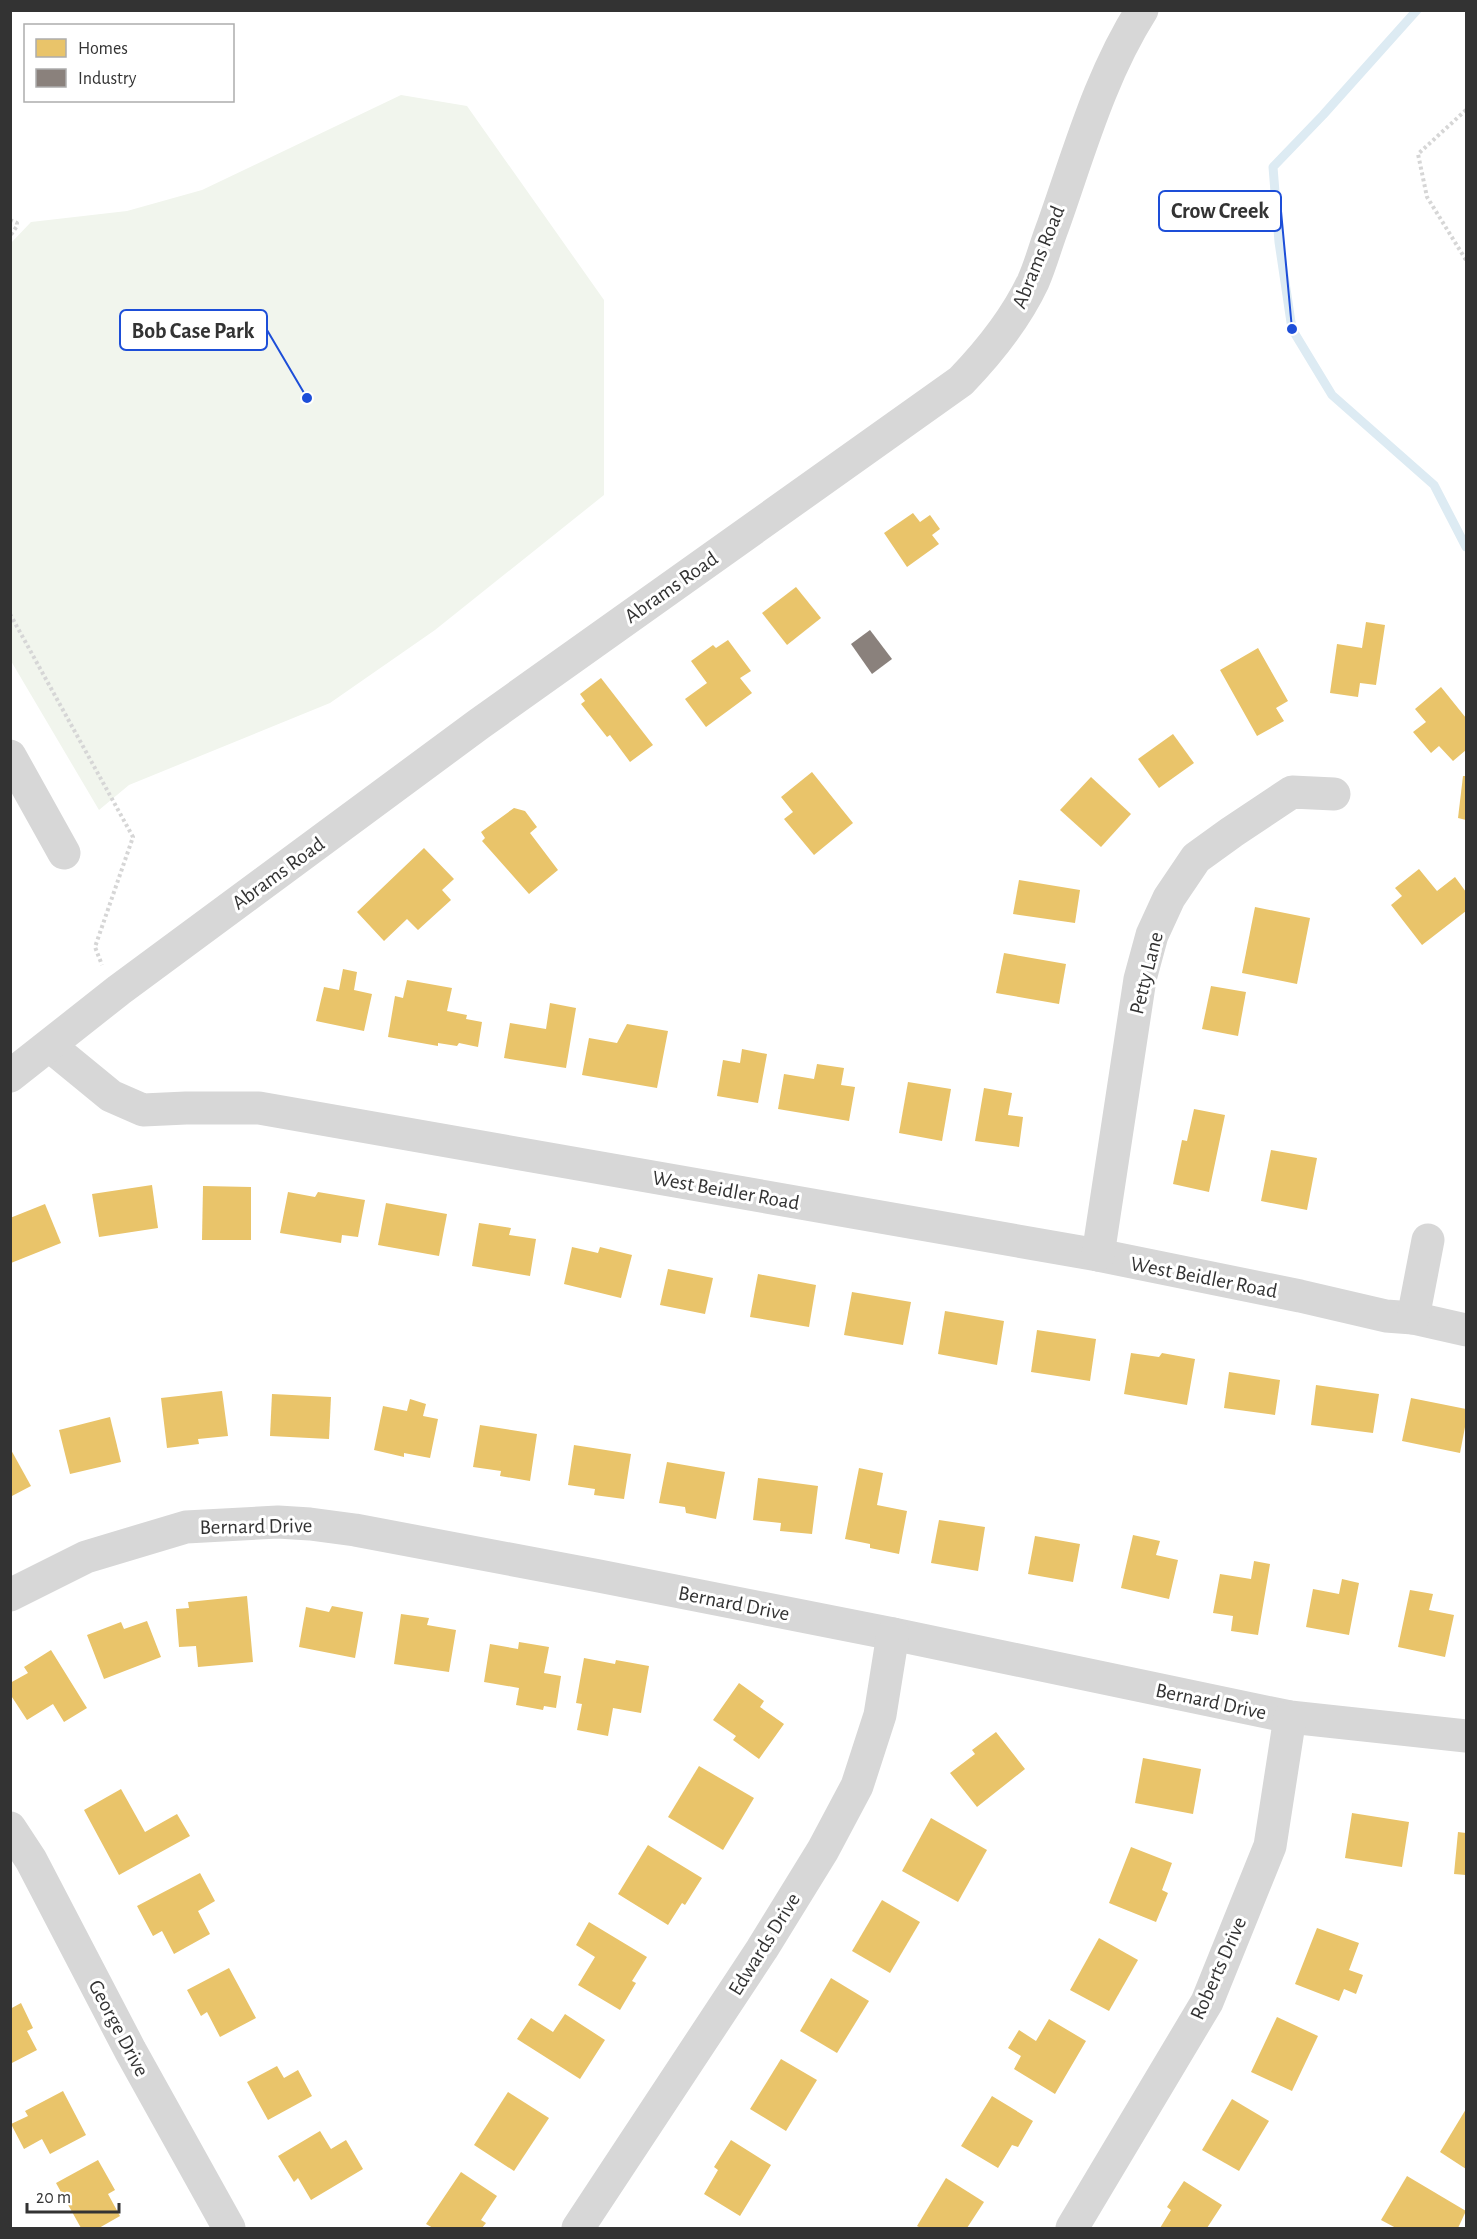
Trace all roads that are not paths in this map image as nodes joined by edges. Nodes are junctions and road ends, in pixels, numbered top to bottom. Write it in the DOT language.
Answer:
graph roads {
  1 [pos="1142,10"];
  2 [pos="10,756"];
  3 [pos="1334,794"];
  4 [pos="64,853"];
  5 [pos="50,1046"];
  6 [pos="10,1076"];
  7 [pos="1428,1240"];
  8 [pos="1098,1255"];
  9 [pos="1413,1318"];
  10 [pos="1467,1330"];
  11 [pos="10,1595"];
  12 [pos="893,1635"];
  13 [pos="1290,1717"];
  14 [pos="1467,1736"];
  15 [pos="10,1828"];
  16 [pos="229,2229"];
  17 [pos="578,2229"];
  18 [pos="1072,2229"];
  1 -- 5 [label="street, Abrams Road"];
  2 -- 4 [label="street"];
  3 -- 8 [label="street, Petty Lane"];
  5 -- 6 [label="street"];
  5 -- 8 [label="street, West Beidler Road"];
  7 -- 9 [label="street"];
  8 -- 9 [label="street, West Beidler Road"];
  9 -- 10 [label="street, West Beidler Road"];
  11 -- 12 [label="street, Bernard Drive"];
  12 -- 13 [label="street, Bernard Drive"];
  12 -- 17 [label="street, Edwards Drive"];
  13 -- 14 [label="street, Bernard Drive"];
  13 -- 18 [label="street, Roberts Drive"];
  15 -- 16 [label="street, George Drive"];
}
